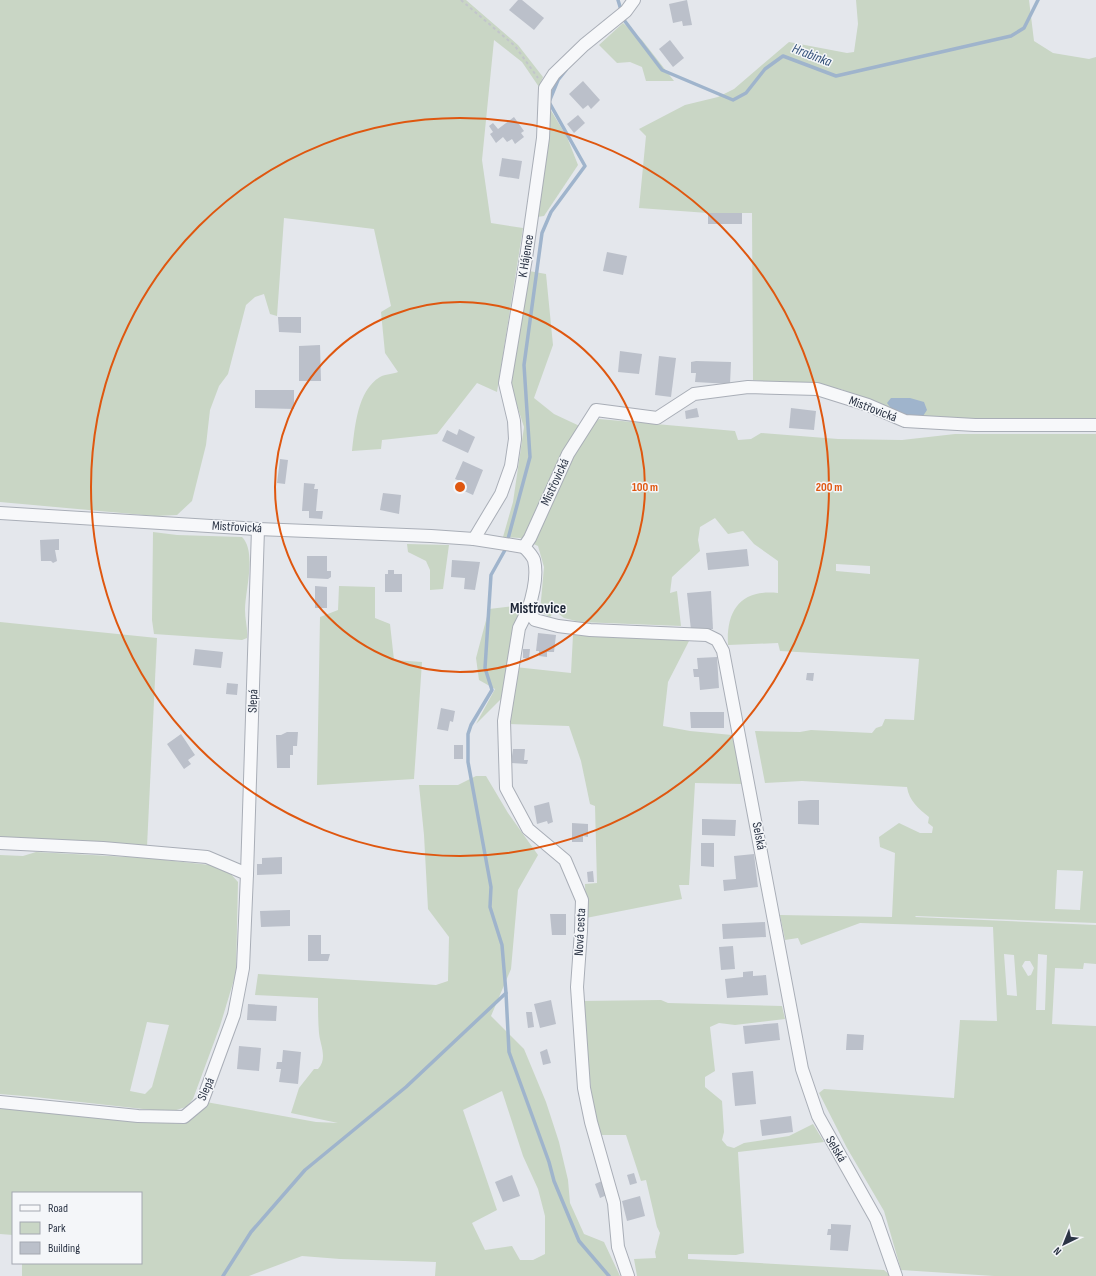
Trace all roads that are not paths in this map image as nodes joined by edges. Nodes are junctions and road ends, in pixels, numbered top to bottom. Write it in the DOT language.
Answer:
graph roads {
  1 [pos="634,0"];
  2 [pos="1096,425"];
  3 [pos="0,513"];
  4 [pos="258,529"];
  5 [pos="474,539"];
  6 [pos="513,545"];
  7 [pos="528,610"];
  8 [pos="0,843"];
  9 [pos="247,874"];
  10 [pos="0,1102"];
  11 [pos="628,1276"];
  12 [pos="896,1276"];
  1 -- 5 [label="street, K Hájence"];
  2 -- 6 [label="street, Mistřovická"];
  3 -- 4 [label="street, Mistřovická"];
  4 -- 5 [label="street, Mistřovická"];
  4 -- 9 [label="street, Slepá"];
  5 -- 6 [label="street, Mistřovická"];
  6 -- 7 [label="street"];
  7 -- 11 [label="street, Nová cesta"];
  7 -- 12 [label="street, Selská"];
  8 -- 9 [label="street"];
  9 -- 10 [label="street, Slepá"];
}
